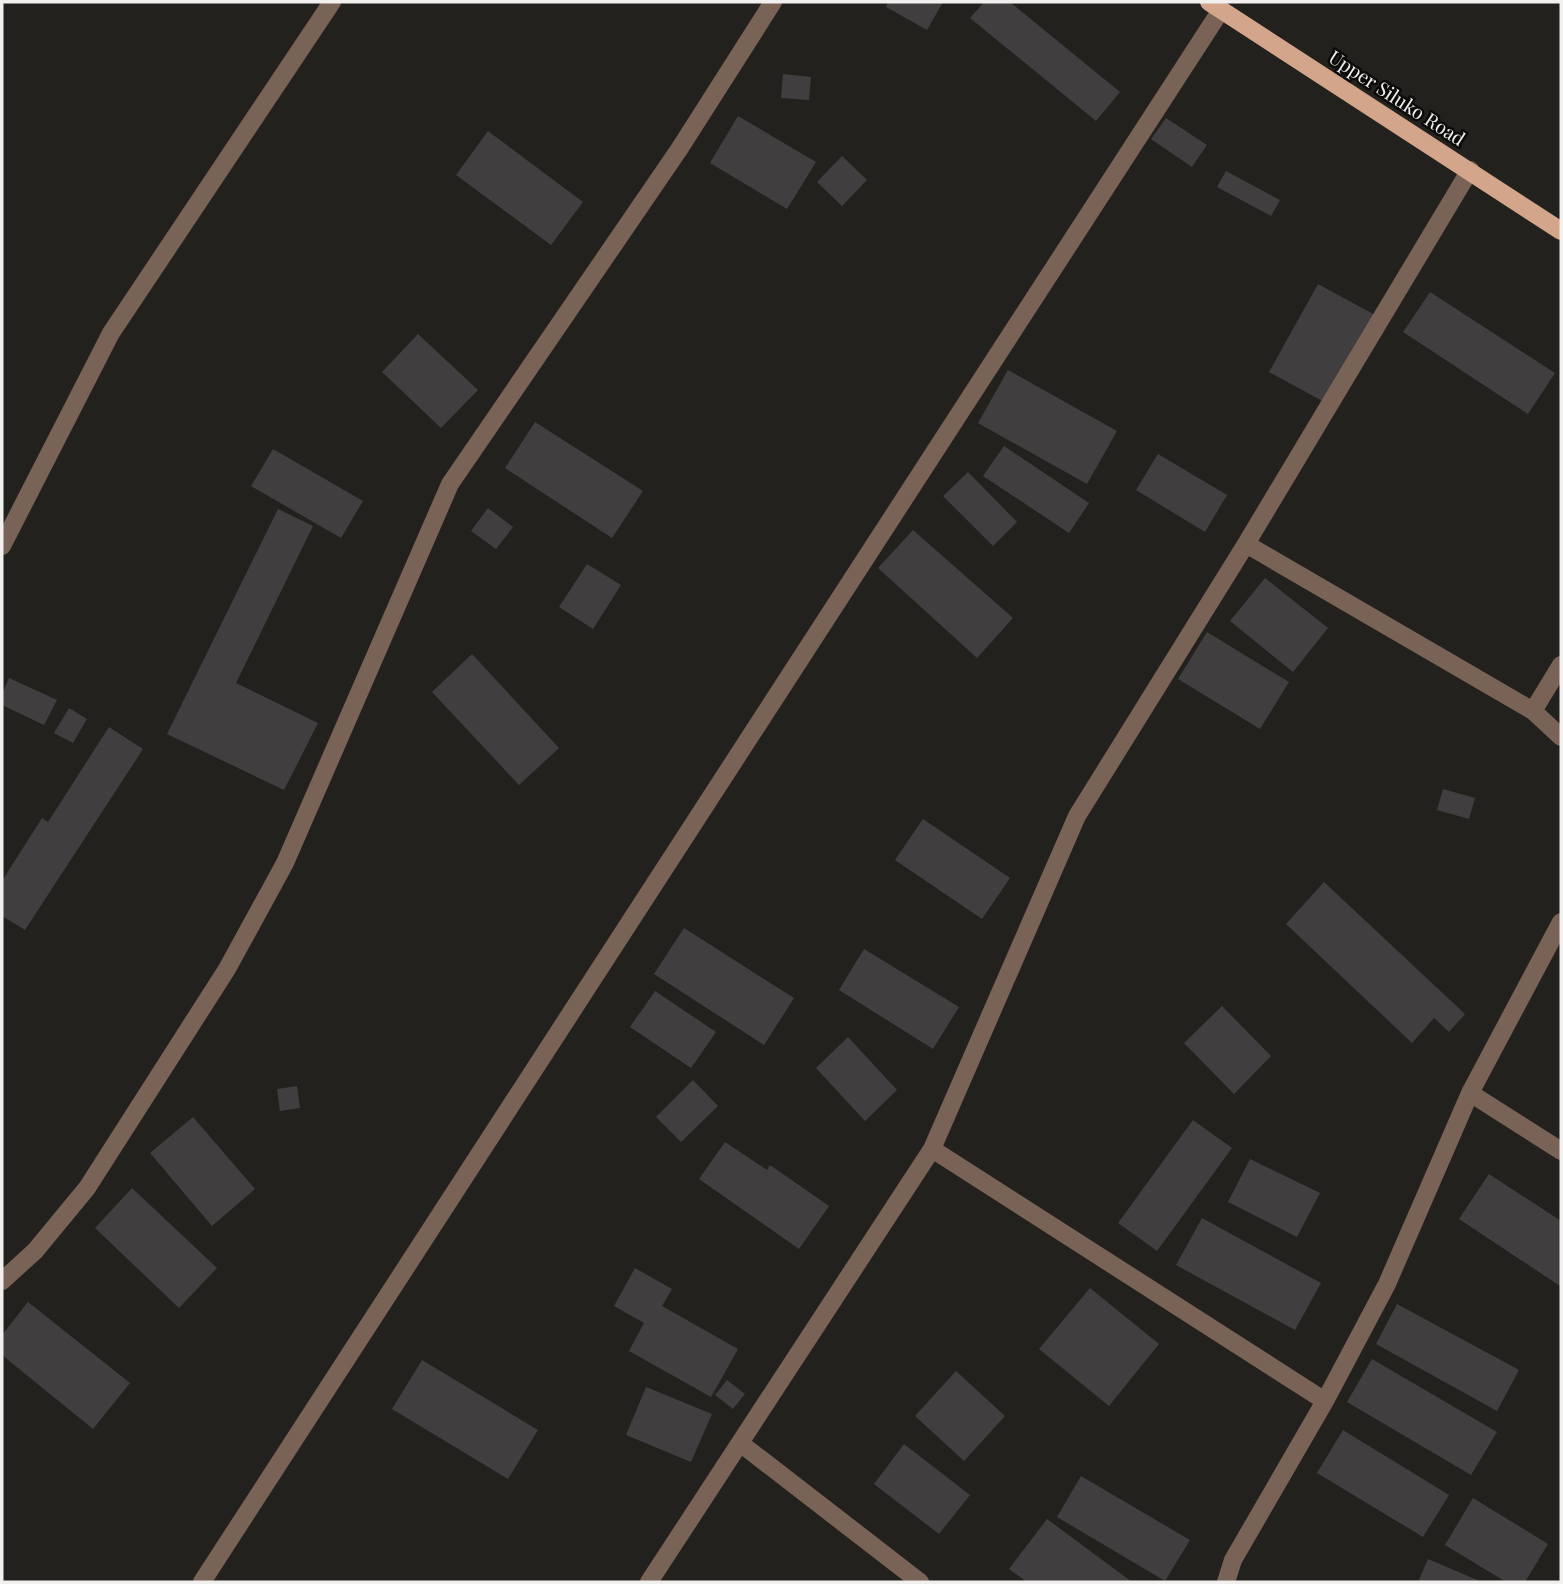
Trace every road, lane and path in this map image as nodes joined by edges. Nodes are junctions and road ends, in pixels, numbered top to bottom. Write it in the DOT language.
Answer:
graph roads {
  1 [pos="332,2"];
  2 [pos="772,2"];
  3 [pos="1215,6"];
  4 [pos="1470,170"];
  5 [pos="1561,231"];
  6 [pos="1246,544"];
  7 [pos="2,546"];
  8 [pos="1561,665"];
  9 [pos="1532,711"];
  10 [pos="1561,737"];
  11 [pos="1561,922"];
  12 [pos="1470,1093"];
  13 [pos="932,1149"];
  14 [pos="1561,1151"];
  15 [pos="2,1281"];
  16 [pos="1325,1401"];
  17 [pos="740,1443"];
  18 [pos="202,1582"];
  19 [pos="649,1582"];
  20 [pos="920,1582"];
  21 [pos="1226,1582"];
  1 -- 7 [label="street"];
  2 -- 15 [label="street"];
  3 -- 4 [label="main road, Upper Siluko Road"];
  3 -- 18 [label="street"];
  4 -- 5 [label="main road, Upper Siluko Road"];
  4 -- 6 [label="street"];
  6 -- 9 [label="street"];
  6 -- 13 [label="street"];
  8 -- 9 [label="street"];
  9 -- 10 [label="street"];
  11 -- 12 [label="street"];
  12 -- 14 [label="street"];
  12 -- 16 [label="street"];
  13 -- 16 [label="street"];
  13 -- 17 [label="street"];
  16 -- 21 [label="street"];
  17 -- 19 [label="street"];
  17 -- 20 [label="street"];
}
